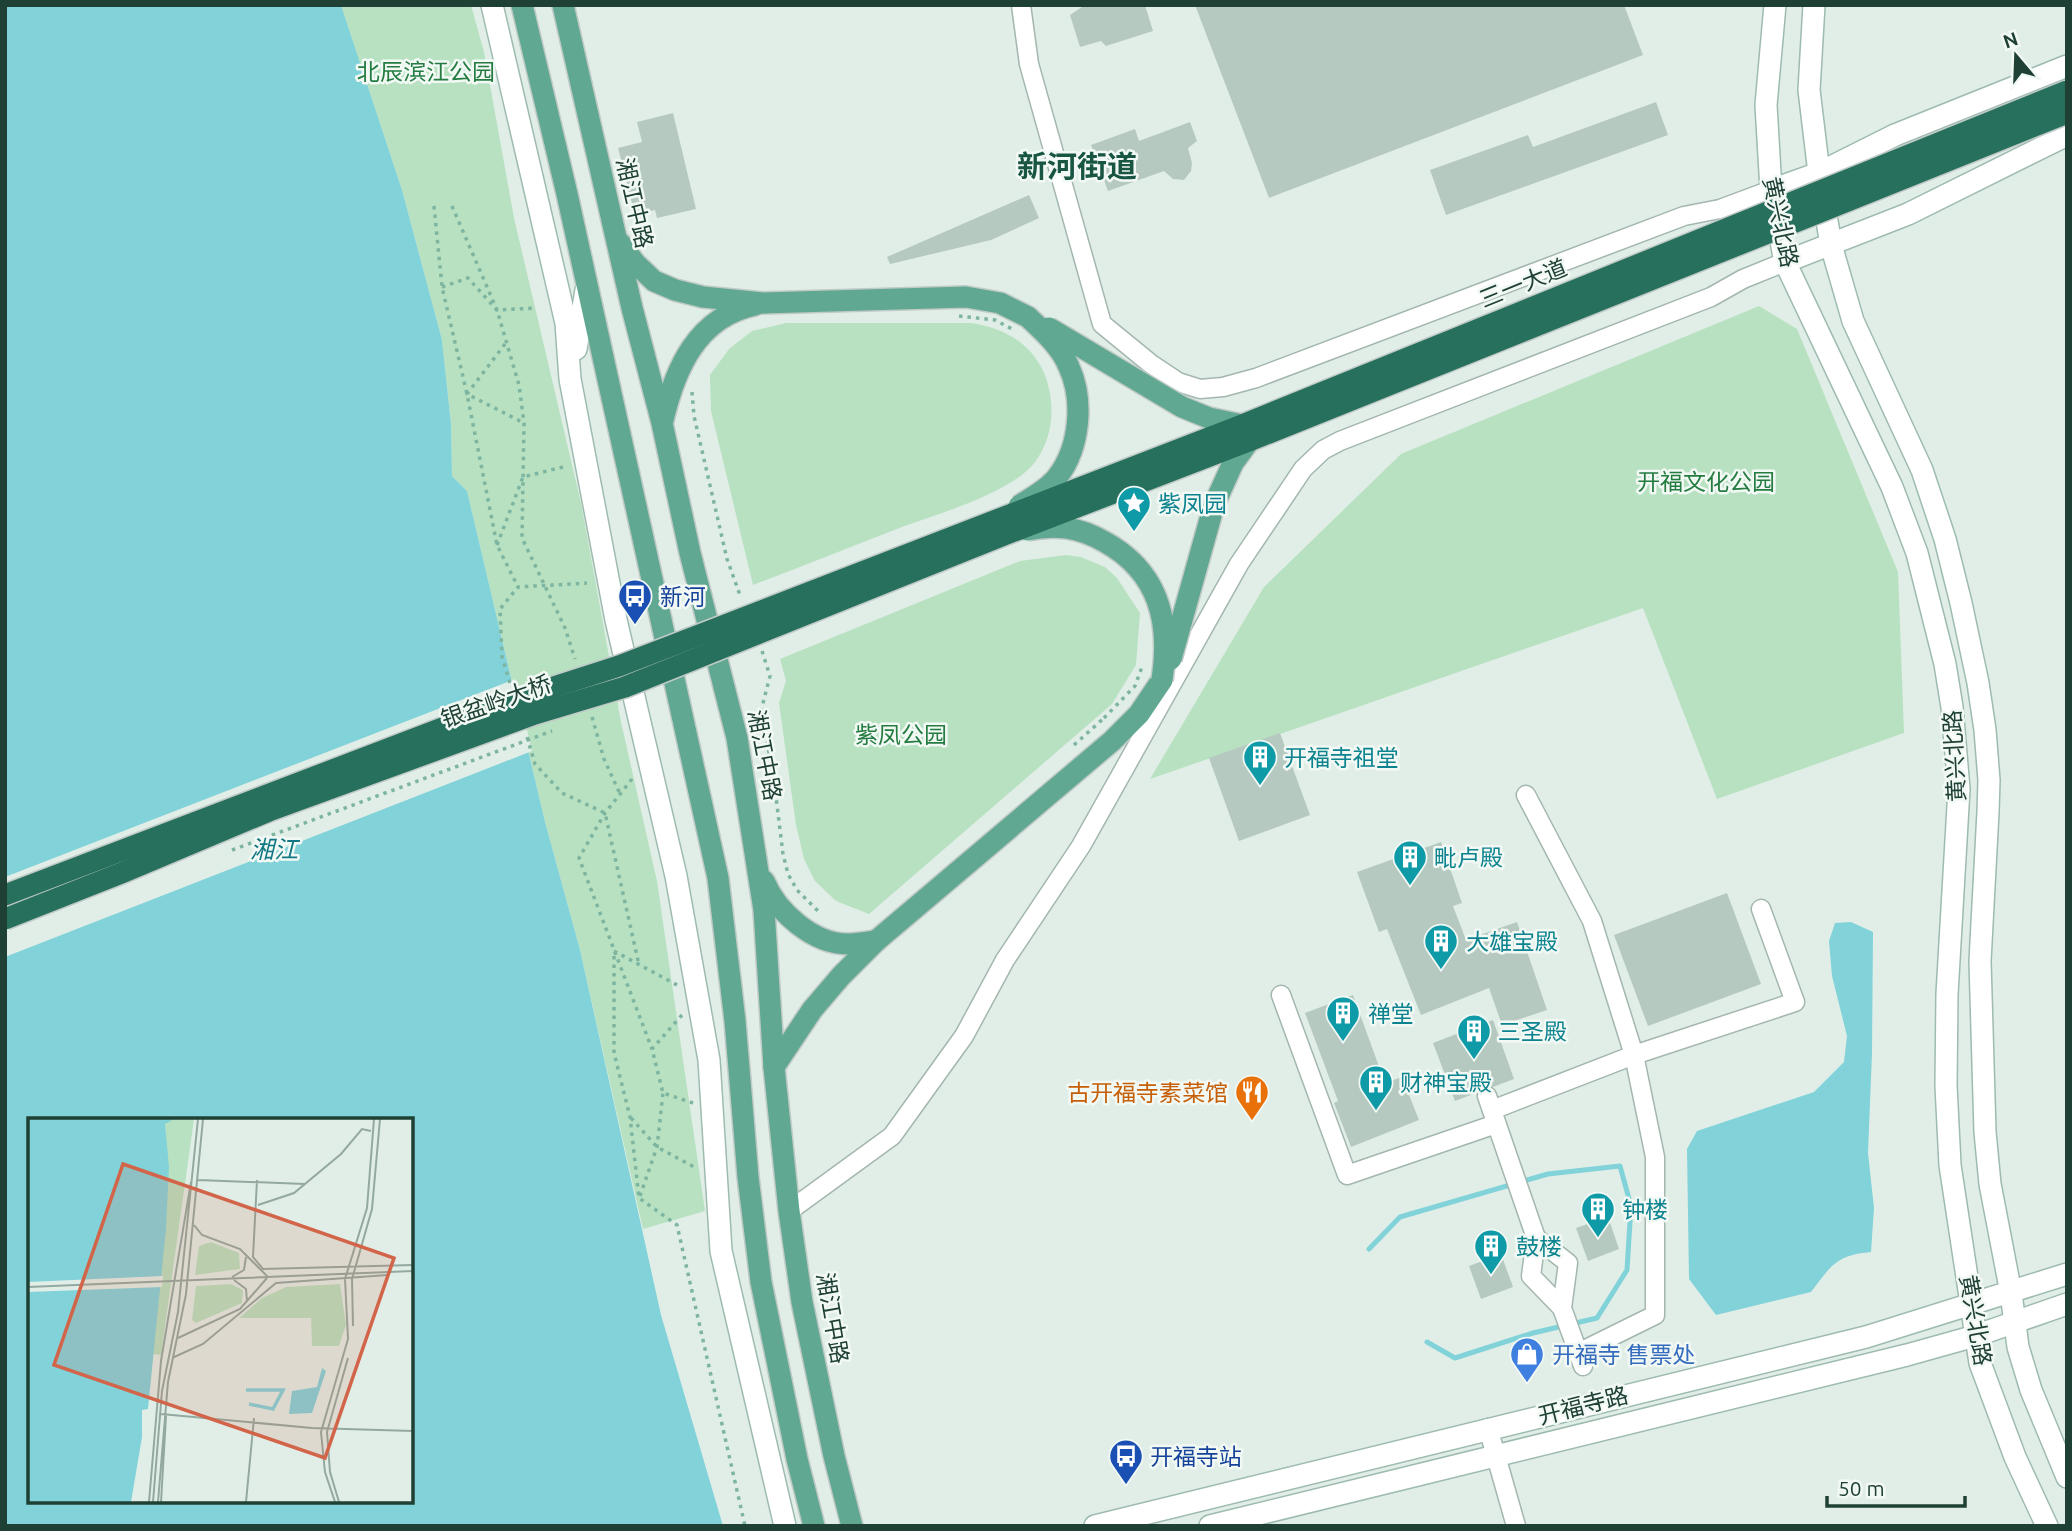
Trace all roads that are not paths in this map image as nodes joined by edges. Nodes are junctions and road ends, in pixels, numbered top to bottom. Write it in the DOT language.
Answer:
graph roads {
  1 [pos="492,5"];
  2 [pos="522,5"];
  3 [pos="563,5"];
  4 [pos="1021,5"];
  5 [pos="1774,5"];
  6 [pos="1814,5"];
  7 [pos="2067,66"];
  8 [pos="2067,91"];
  9 [pos="2067,113"];
  10 [pos="2067,135"];
  11 [pos="1819,173"];
  12 [pos="1772,190"];
  13 [pos="616,237"];
  14 [pos="1831,245"];
  15 [pos="1786,262"];
  16 [pos="586,290"];
  17 [pos="764,303"];
  18 [pos="1023,325"];
  19 [pos="570,379"];
  20 [pos="662,423"];
  21 [pos="1246,433"];
  22 [pos="1001,527"];
  23 [pos="1162,680"];
  24 [pos="1526,795"];
  25 [pos="758,865"];
  26 [pos="5,894"];
  27 [pos="1761,909"];
  28 [pos="5,919"];
  29 [pos="876,941"];
  30 [pos="1281,995"];
  31 [pos="1634,1055"];
  32 [pos="774,1068"];
  33 [pos="1491,1110"];
  34 [pos="789,1211"];
  35 [pos="1536,1238"];
  36 [pos="2067,1274"];
  37 [pos="2011,1293"];
  38 [pos="2067,1304"];
  39 [pos="1972,1306"];
  40 [pos="1562,1308"];
  41 [pos="2014,1322"];
  42 [pos="1975,1336"];
  43 [pos="1488,1428"];
  44 [pos="1496,1455"];
  45 [pos="2067,1477"];
  46 [pos="785,1526"];
  47 [pos="814,1526"];
  48 [pos="852,1526"];
  49 [pos="1096,1526"];
  50 [pos="1210,1526"];
  51 [pos="1516,1526"];
  52 [pos="2047,1526"];
  1 -- 19 [label="main road"];
  2 -- 16 [label="main road"];
  3 -- 13 [label="main road, 湘江中路"];
  4 -- 12 [label="street"];
  5 -- 12 [label="main road, 黄兴北路"];
  6 -- 11 [label="main road, 黄兴北路"];
  7 -- 11 [label="main road"];
  8 -- 21 [label="highway, 三一大道, bridge"];
  9 -- 21 [label="highway, 三一大道, bridge"];
  10 -- 14 [label="main road"];
  11 -- 12 [label="main road"];
  11 -- 14 [label="main road, 黄兴北路"];
  12 -- 15 [label="main road, 黄兴北路"];
  13 -- 17 [label="main road"];
  13 -- 20 [label="main road, 湘江中路"];
  14 -- 15 [label="main road"];
  14 -- 37 [label="main road, 黄兴北路"];
  15 -- 34 [label="street"];
  15 -- 39 [label="main road, 黄兴北路"];
  16 -- 19 [label="main road"];
  16 -- 47 [label="main road"];
  17 -- 18 [label="main road"];
  17 -- 20 [label="main road"];
  18 -- 21 [label="main road, bridge"];
  18 -- 22 [label="main road, bridge"];
  19 -- 46 [label="main road"];
  20 -- 25 [label="main road, 湘江中路"];
  21 -- 22 [label="highway, 三一大道, bridge"];
  21 -- 23 [label="main road, bridge"];
  22 -- 23 [label="main road, bridge"];
  22 -- 26 [label="highway, 银盆岭大桥, bridge"];
  22 -- 28 [label="highway, 银盆岭大桥, bridge"];
  23 -- 29 [label="main road"];
  24 -- 31 [label="street"];
  25 -- 29 [label="main road"];
  25 -- 32 [label="main road, 湘江中路"];
  27 -- 31 [label="street"];
  29 -- 32 [label="main road"];
  30 -- 33 [label="street"];
  31 -- 33 [label="street"];
  31 -- 40 [label="street"];
  32 -- 34 [label="main road, 湘江中路"];
  33 -- 35 [label="street"];
  34 -- 48 [label="main road, 湘江中路"];
  35 -- 40 [label="street"];
  35 -- 40 [label="street"];
  36 -- 37 [label="main road, 开福寺路"];
  37 -- 39 [label="main road, 开福寺路"];
  37 -- 41 [label="main road, 黄兴北路"];
  38 -- 41 [label="main road, 开福寺路"];
  39 -- 42 [label="main road, 黄兴北路"];
  39 -- 43 [label="main road, 开福寺路"];
  41 -- 42 [label="main road, 开福寺路"];
  41 -- 45 [label="main road, 黄兴北路"];
  42 -- 44 [label="main road, 开福寺路"];
  42 -- 52 [label="main road, 黄兴北路"];
  43 -- 44 [label="street"];
  43 -- 49 [label="main road, 开福寺路"];
  44 -- 50 [label="main road, 开福寺路"];
  44 -- 51 [label="street"];
}
